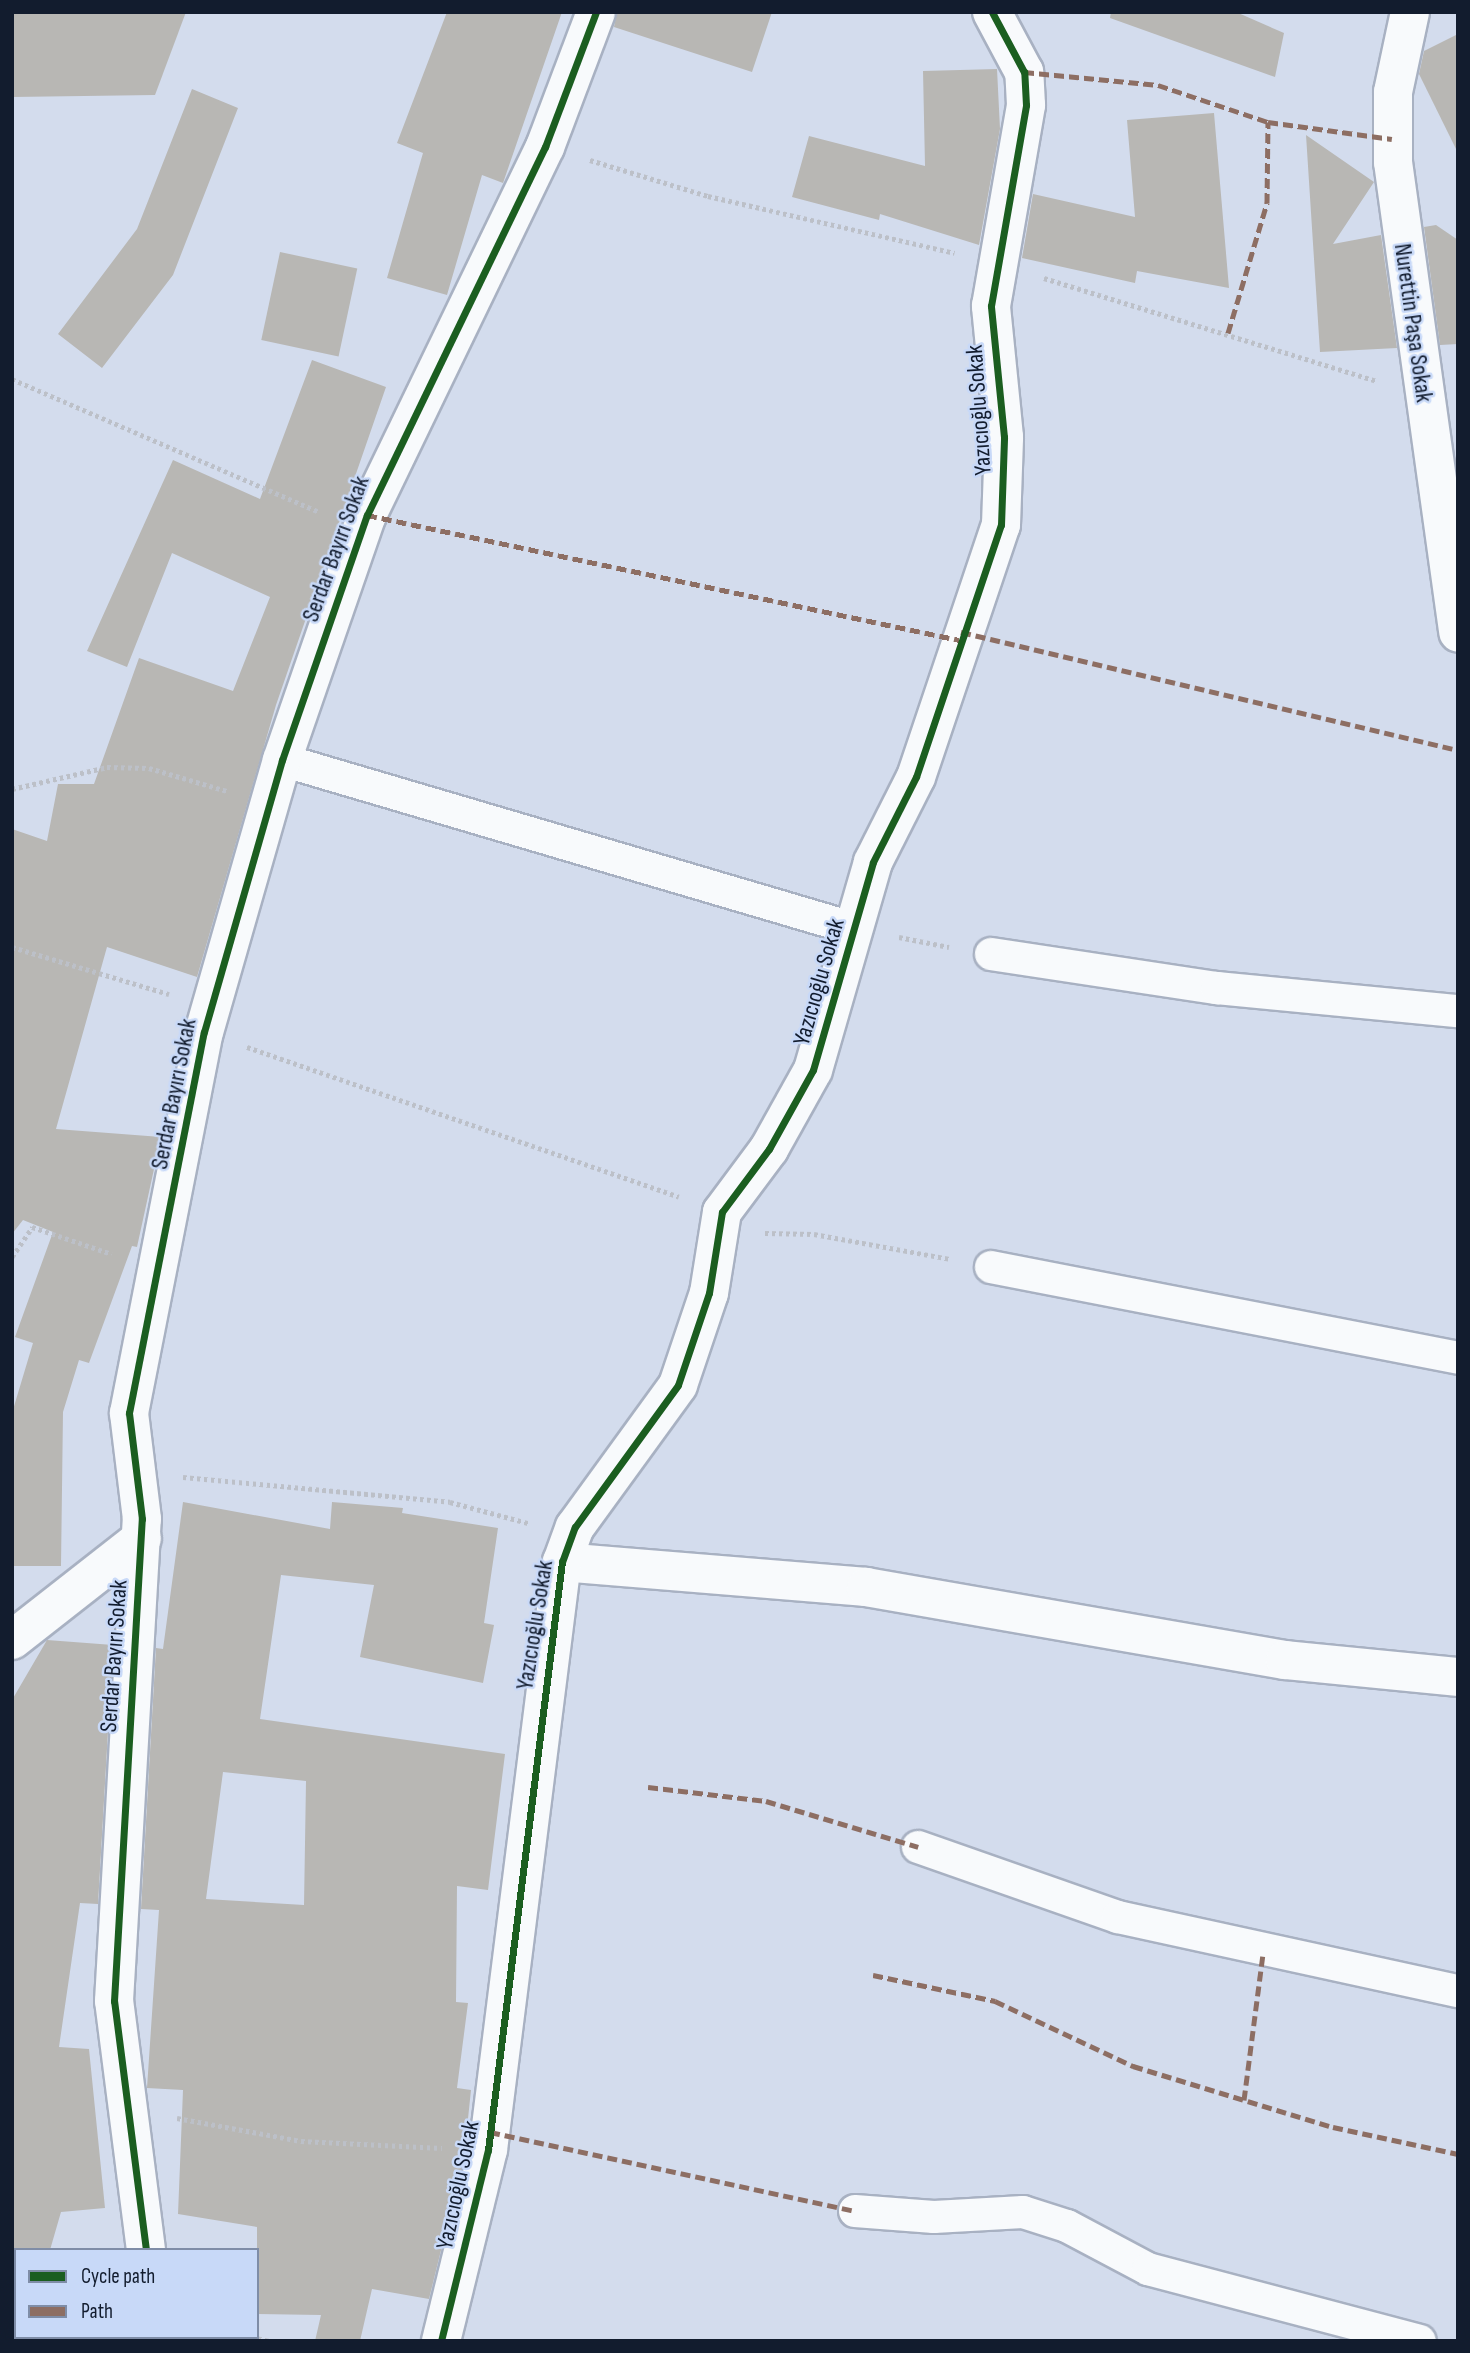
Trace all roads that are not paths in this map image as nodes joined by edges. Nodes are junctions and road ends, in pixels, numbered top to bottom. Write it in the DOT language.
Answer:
graph roads {
  1 [pos="596,12"];
  2 [pos="992,12"];
  3 [pos="1410,12"];
  4 [pos="1458,633"];
  5 [pos="282,760"];
  6 [pos="855,929"];
  7 [pos="991,954"];
  8 [pos="1458,1011"];
  9 [pos="991,1267"];
  10 [pos="1458,1358"];
  11 [pos="142,1529"];
  12 [pos="566,1552"];
  13 [pos="12,1640"];
  14 [pos="1458,1677"];
  15 [pos="918,1847"];
  16 [pos="1458,1991"];
  17 [pos="855,2211"];
  18 [pos="146,2248"];
  19 [pos="441,2341"];
  20 [pos="1420,2341"];
  1 -- 5 [label="street, Serdar Bayırı Sokak"];
  2 -- 6 [label="street, Yazıcıoğlu Sokak"];
  3 -- 4 [label="street, Nurettin Paşa Sokak"];
  5 -- 6 [label="lane"];
  5 -- 11 [label="street, Serdar Bayırı Sokak"];
  6 -- 12 [label="street, Yazıcıoğlu Sokak"];
  7 -- 8 [label="lane"];
  9 -- 10 [label="lane"];
  11 -- 13 [label="street"];
  11 -- 18 [label="street, Serdar Bayırı Sokak"];
  12 -- 14 [label="street"];
  12 -- 19 [label="street, Yazıcıoğlu Sokak"];
  15 -- 16 [label="lane"];
  17 -- 20 [label="lane"];
}
